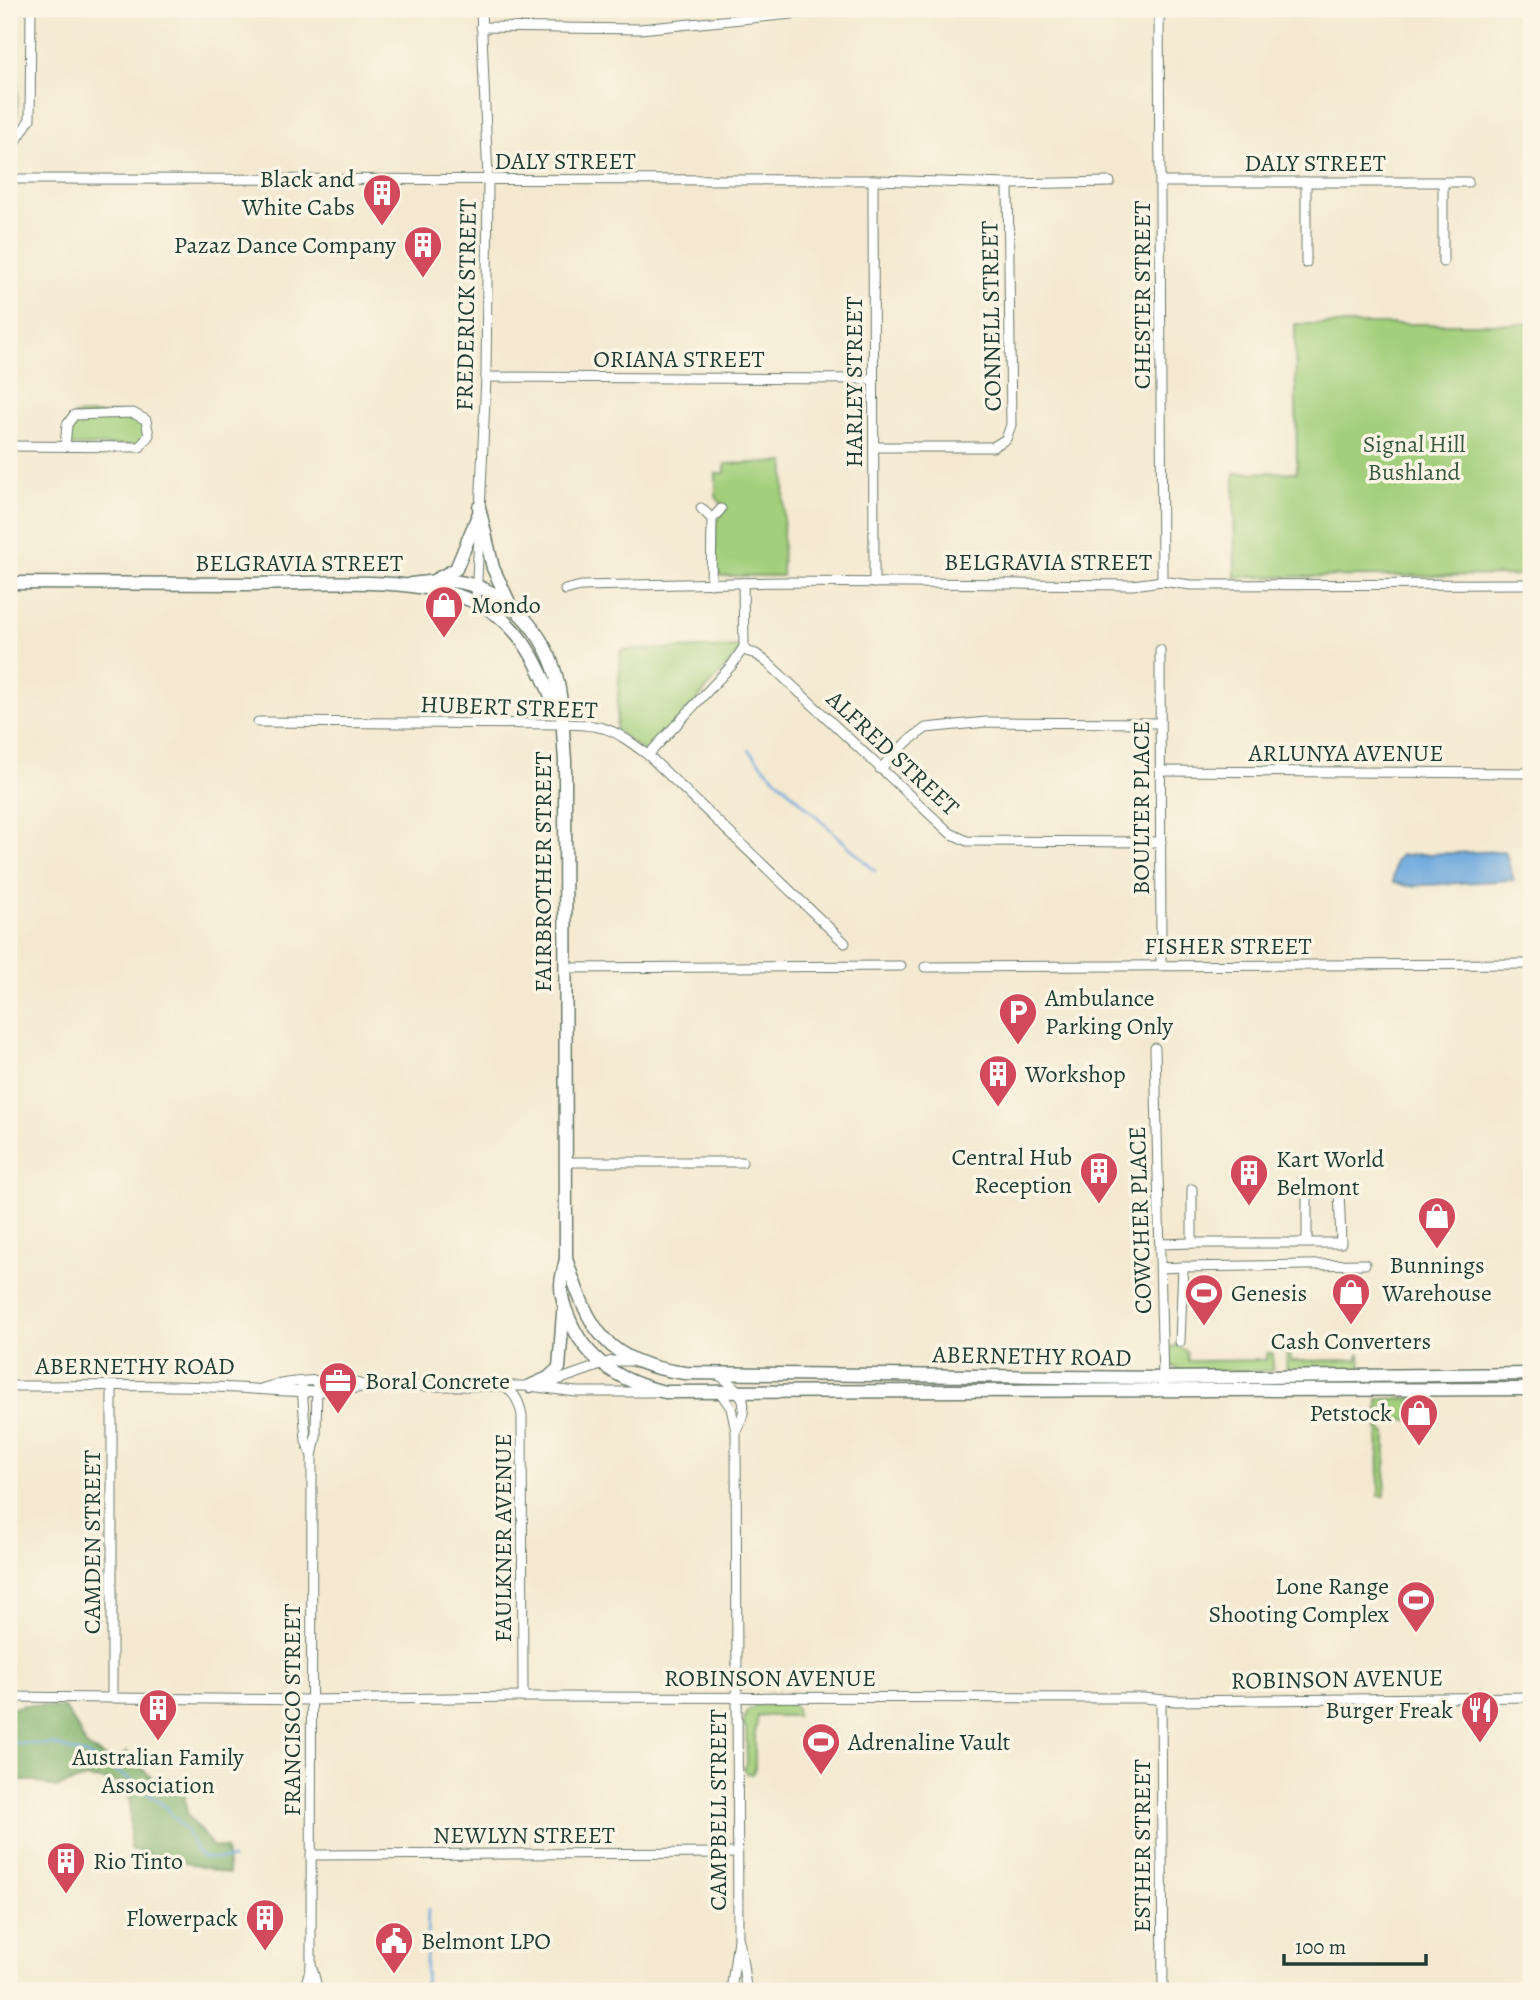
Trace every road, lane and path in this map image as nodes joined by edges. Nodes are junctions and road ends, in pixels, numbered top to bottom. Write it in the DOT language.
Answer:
graph roads {
  1 [pos="31,9"];
  2 [pos="481,9"];
  3 [pos="842,9"];
  4 [pos="1159,9"];
  5 [pos="788,11"];
  6 [pos="481,27"];
  7 [pos="13,143"];
  8 [pos="20,179"];
  9 [pos="873,180"];
  10 [pos="488,181"];
  11 [pos="1110,182"];
  12 [pos="1161,182"];
  13 [pos="1306,182"];
  14 [pos="1468,182"];
  15 [pos="1443,183"];
  16 [pos="1008,184"];
  17 [pos="1443,262"];
  18 [pos="1306,263"];
  19 [pos="486,377"];
  20 [pos="873,379"];
  21 [pos="9,446"];
  22 [pos="65,446"];
  23 [pos="874,447"];
  24 [pos="701,508"];
  25 [pos="721,509"];
  26 [pos="479,510"];
  27 [pos="712,519"];
  28 [pos="1162,581"];
  29 [pos="432,582"];
  30 [pos="9,583"];
  31 [pos="743,583"];
  32 [pos="874,583"];
  33 [pos="411,584"];
  34 [pos="711,584"];
  35 [pos="1531,584"];
  36 [pos="477,586"];
  37 [pos="565,590"];
  38 [pos="476,602"];
  39 [pos="510,604"];
  40 [pos="743,650"];
  41 [pos="1160,650"];
  42 [pos="258,722"];
  43 [pos="1160,723"];
  44 [pos="562,724"];
  45 [pos="648,755"];
  46 [pos="880,769"];
  47 [pos="1160,771"];
  48 [pos="1531,773"];
  49 [pos="1161,842"];
  50 [pos="845,943"];
  51 [pos="1531,964"];
  52 [pos="1161,965"];
  53 [pos="901,966"];
  54 [pos="925,967"];
  55 [pos="565,968"];
  56 [pos="1155,1048"];
  57 [pos="566,1161"];
  58 [pos="742,1162"];
  59 [pos="1192,1189"];
  60 [pos="1307,1242"];
  61 [pos="1192,1243"];
  62 [pos="1160,1244"];
  63 [pos="566,1259"];
  64 [pos="1365,1264"];
  65 [pos="1182,1267"];
  66 [pos="1161,1268"];
  67 [pos="563,1302"];
  68 [pos="1180,1342"];
  69 [pos="636,1362"];
  70 [pos="601,1364"];
  71 [pos="718,1374"];
  72 [pos="1531,1374"];
  73 [pos="1163,1385"];
  74 [pos="9,1386"];
  75 [pos="111,1386"];
  76 [pos="317,1386"];
  77 [pos="505,1386"];
  78 [pos="534,1386"];
  79 [pos="302,1387"];
  80 [pos="1531,1389"];
  81 [pos="665,1392"];
  82 [pos="720,1392"];
  83 [pos="741,1392"];
  84 [pos="736,1430"];
  85 [pos="312,1456"];
  86 [pos="9,1697"];
  87 [pos="523,1697"];
  88 [pos="1531,1697"];
  89 [pos="111,1698"];
  90 [pos="736,1699"];
  91 [pos="311,1700"];
  92 [pos="1161,1701"];
  93 [pos="737,1853"];
  94 [pos="311,1855"];
  95 [pos="738,1937"];
  96 [pos="312,1964"];
  97 [pos="304,1991"];
  98 [pos="318,1991"];
  99 [pos="731,1991"];
  100 [pos="747,1991"];
  101 [pos="1163,1991"];
  1 -- 7 [label="street"];
  2 -- 6 [label="street, FREDERICK STREET"];
  3 -- 5 [label="street"];
  4 -- 12 [label="street, CHESTER STREET"];
  5 -- 6 [label="street"];
  6 -- 10 [label="street, FREDERICK STREET"];
  8 -- 10 [label="street, DALY STREET"];
  9 -- 10 [label="street, DALY STREET"];
  9 -- 16 [label="street, DALY STREET"];
  9 -- 20 [label="street, HARLEY STREET"];
  10 -- 19 [label="street, FREDERICK STREET"];
  11 -- 16 [label="street, DALY STREET"];
  12 -- 13 [label="street, DALY STREET"];
  12 -- 28 [label="street, CHESTER STREET"];
  13 -- 15 [label="street, DALY STREET"];
  13 -- 18 [label="street"];
  14 -- 15 [label="street, DALY STREET"];
  15 -- 17 [label="street"];
  16 -- 23 [label="street, CONNELL STREET"];
  19 -- 20 [label="street, ORIANA STREET"];
  19 -- 26 [label="street, FREDERICK STREET"];
  20 -- 23 [label="street, HARLEY STREET"];
  21 -- 22 [label="street"];
  22 -- 22 [label="street"];
  23 -- 32 [label="street, HARLEY STREET"];
  24 -- 27 [label="street"];
  25 -- 27 [label="street"];
  26 -- 29 [label="main road"];
  26 -- 36 [label="street, FREDERICK STREET"];
  26 -- 39 [label="main road"];
  27 -- 34 [label="street"];
  28 -- 32 [label="street, BELGRAVIA STREET"];
  28 -- 35 [label="street, BELGRAVIA STREET"];
  29 -- 33 [label="main road, FAIRBROTHER STREET"];
  29 -- 36 [label="main road, FAIRBROTHER STREET"];
  30 -- 33 [label="main road, BELGRAVIA STREET"];
  31 -- 32 [label="street, BELGRAVIA STREET"];
  31 -- 34 [label="street, BELGRAVIA STREET"];
  31 -- 40 [label="street"];
  33 -- 38 [label="main road, BELGRAVIA STREET"];
  34 -- 37 [label="street, BELGRAVIA STREET"];
  36 -- 38 [label="street, FREDERICK STREET"];
  36 -- 39 [label="main road, FAIRBROTHER STREET"];
  38 -- 44 [label="main road, BELGRAVIA STREET"];
  39 -- 44 [label="main road, FAIRBROTHER STREET"];
  40 -- 45 [label="street"];
  40 -- 46 [label="street, ALFRED STREET"];
  41 -- 43 [label="street, BOULTER PLACE"];
  42 -- 44 [label="street, HUBERT STREET"];
  43 -- 46 [label="street"];
  43 -- 47 [label="street, BOULTER PLACE"];
  44 -- 45 [label="street, HUBERT STREET"];
  44 -- 55 [label="main road, FAIRBROTHER STREET"];
  45 -- 50 [label="street, HUBERT STREET"];
  46 -- 49 [label="street, ALFRED STREET"];
  47 -- 48 [label="street, ARLUNYA AVENUE"];
  47 -- 49 [label="street, BOULTER PLACE"];
  49 -- 52 [label="street, BOULTER PLACE"];
  51 -- 52 [label="street, FISHER STREET"];
  52 -- 54 [label="street, FISHER STREET"];
  53 -- 55 [label="street"];
  55 -- 57 [label="main road, FAIRBROTHER STREET"];
  56 -- 62 [label="street, COWCHER PLACE"];
  57 -- 58 [label="street"];
  57 -- 63 [label="main road, FAIRBROTHER STREET"];
  59 -- 61 [label="street"];
  60 -- 60 [label="street"];
  60 -- 61 [label="street"];
  61 -- 62 [label="street"];
  62 -- 66 [label="street, COWCHER PLACE"];
  63 -- 67 [label="main road, FAIRBROTHER STREET"];
  63 -- 69 [label="main road, FAIRBROTHER STREET"];
  64 -- 65 [label="street"];
  65 -- 66 [label="street"];
  65 -- 68 [label="street"];
  66 -- 73 [label="street, COWCHER PLACE"];
  67 -- 70 [label="main road, FAIRBROTHER STREET"];
  67 -- 78 [label="main road"];
  69 -- 70 [label="street, ABERNETHY ROAD"];
  69 -- 71 [label="main road, ABERNETHY ROAD"];
  70 -- 78 [label="street, ABERNETHY ROAD"];
  70 -- 81 [label="main road, FAIRBROTHER STREET"];
  71 -- 73 [label="main road, ABERNETHY ROAD"];
  71 -- 83 [label="street"];
  72 -- 73 [label="main road, ABERNETHY ROAD"];
  73 -- 80 [label="main road, ABERNETHY ROAD"];
  73 -- 83 [label="main road, ABERNETHY ROAD"];
  74 -- 75 [label="street, ABERNETHY ROAD"];
  75 -- 79 [label="street, ABERNETHY ROAD"];
  75 -- 89 [label="street, CAMDEN STREET"];
  76 -- 77 [label="street, ABERNETHY ROAD"];
  76 -- 79 [label="street, ABERNETHY ROAD"];
  76 -- 85 [label="street, FRANCISCO STREET"];
  77 -- 78 [label="street, ABERNETHY ROAD"];
  77 -- 87 [label="street, FAULKNER AVENUE"];
  78 -- 81 [label="street, ABERNETHY ROAD"];
  79 -- 85 [label="street, FRANCISCO STREET"];
  81 -- 82 [label="main road, ABERNETHY ROAD"];
  82 -- 83 [label="main road, ABERNETHY ROAD"];
  82 -- 84 [label="street, CAMPBELL STREET"];
  83 -- 84 [label="street, CAMPBELL STREET"];
  84 -- 90 [label="street, CAMPBELL STREET"];
  85 -- 91 [label="street, FRANCISCO STREET"];
  86 -- 89 [label="street, ROBINSON AVENUE"];
  87 -- 90 [label="street, ROBINSON AVENUE"];
  87 -- 91 [label="street, ROBINSON AVENUE"];
  88 -- 92 [label="street, ROBINSON AVENUE"];
  89 -- 91 [label="street, ROBINSON AVENUE"];
  90 -- 92 [label="street, ROBINSON AVENUE"];
  90 -- 93 [label="street, CAMPBELL STREET"];
  91 -- 94 [label="street, FRANCISCO STREET"];
  92 -- 101 [label="street, ESTHER STREET"];
  93 -- 94 [label="street, NEWLYN STREET"];
  93 -- 95 [label="street, CAMPBELL STREET"];
  94 -- 96 [label="street, FRANCISCO STREET"];
  95 -- 99 [label="street, CAMPBELL STREET"];
  95 -- 100 [label="street, CAMPBELL STREET"];
  96 -- 97 [label="street, FRANCISCO STREET"];
  96 -- 98 [label="street, FRANCISCO STREET"];
}
